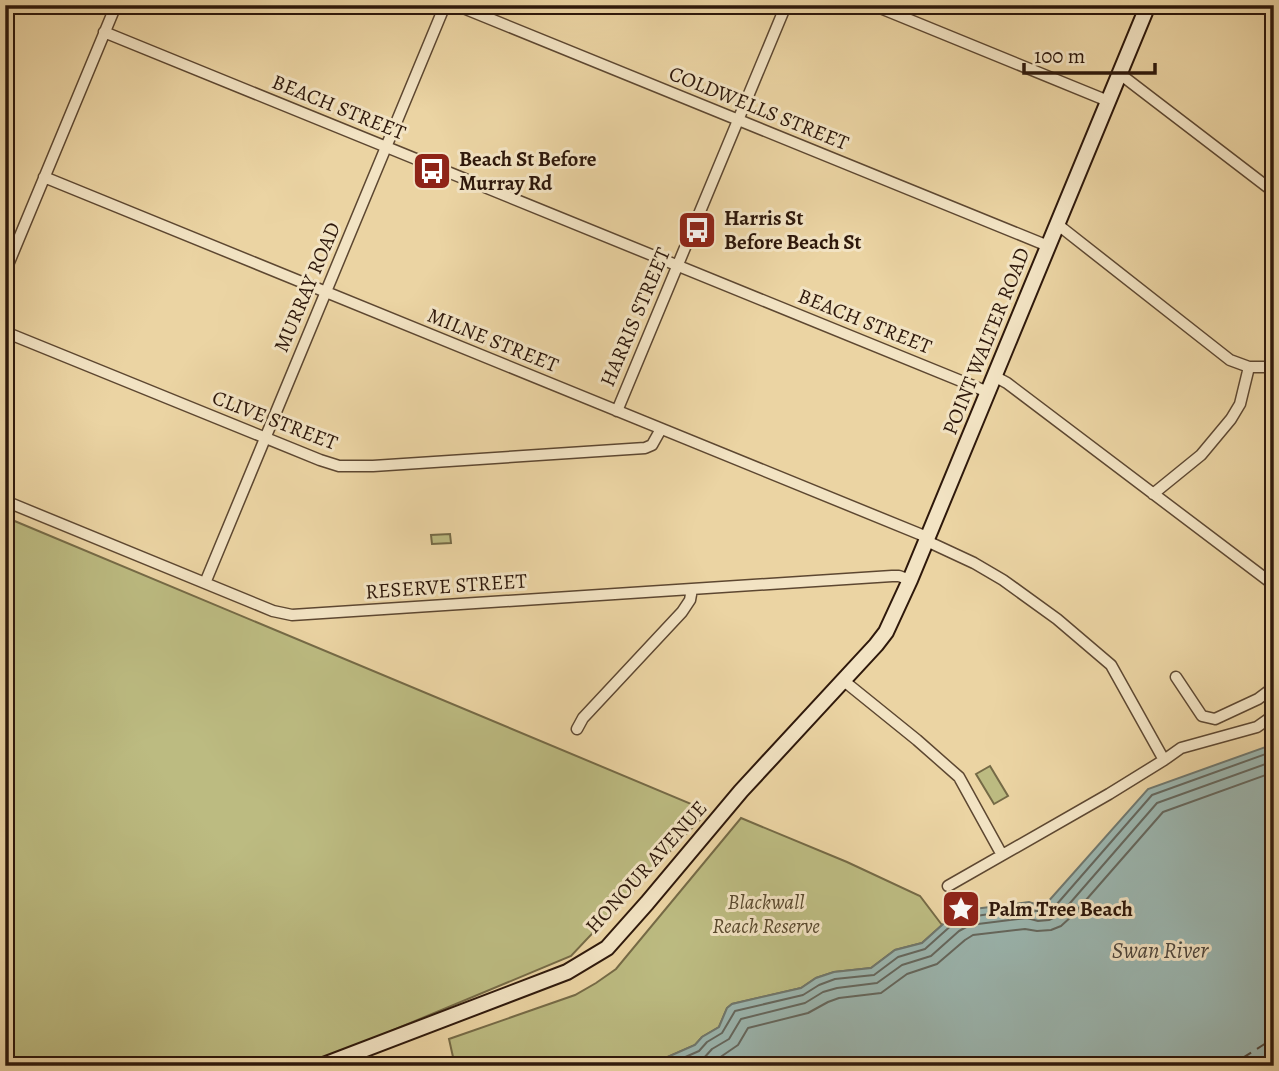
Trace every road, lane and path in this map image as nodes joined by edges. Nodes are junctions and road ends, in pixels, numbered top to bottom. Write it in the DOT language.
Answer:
graph roads {
  1 [pos="116,5"];
  2 [pos="445,5"];
  3 [pos="456,5"];
  4 [pos="786,5"];
  5 [pos="873,5"];
  6 [pos="1148,5"];
  7 [pos="104,32"];
  8 [pos="1120,74"];
  9 [pos="1108,101"];
  10 [pos="738,121"];
  11 [pos="386,147"];
  12 [pos="44,177"];
  13 [pos="1274,192"];
  14 [pos="1058,224"];
  15 [pos="1048,246"];
  16 [pos="677,265"];
  17 [pos="5,272"];
  18 [pos="326,292"];
  19 [pos="5,332"];
  20 [pos="1274,367"];
  21 [pos="1249,368"];
  22 [pos="994,376"];
  23 [pos="988,392"];
  24 [pos="617,411"];
  25 [pos="661,429"];
  26 [pos="265,439"];
  27 [pos="1153,494"];
  28 [pos="5,501"];
  29 [pos="927,540"];
  30 [pos="910,580"];
  31 [pos="205,583"];
  32 [pos="1274,584"];
  33 [pos="692,589"];
  34 [pos="1176,677"];
  35 [pos="844,681"];
  36 [pos="1274,687"];
  37 [pos="1274,715"];
  38 [pos="577,729"];
  39 [pos="1164,760"];
  40 [pos="1002,855"];
  41 [pos="948,886"];
  42 [pos="321,1066"];
  1 -- 7 [label="street"];
  2 -- 11 [label="street, MURRAY ROAD"];
  3 -- 10 [label="street, COLDWELLS STREET"];
  4 -- 10 [label="street, HARRIS STREET"];
  5 -- 9 [label="street"];
  6 -- 8 [label="street, POINT WALTER ROAD"];
  7 -- 11 [label="street, BEACH STREET"];
  7 -- 12 [label="street"];
  8 -- 9 [label="street, POINT WALTER ROAD"];
  8 -- 13 [label="street"];
  9 -- 14 [label="street, POINT WALTER ROAD"];
  10 -- 15 [label="street, COLDWELLS STREET"];
  10 -- 16 [label="street, HARRIS STREET"];
  11 -- 16 [label="street, BEACH STREET"];
  11 -- 18 [label="street, MURRAY ROAD"];
  12 -- 17 [label="street"];
  12 -- 18 [label="street, MILNE STREET"];
  14 -- 15 [label="street, POINT WALTER ROAD"];
  14 -- 21 [label="street"];
  15 -- 22 [label="street, POINT WALTER ROAD"];
  16 -- 23 [label="street, BEACH STREET"];
  16 -- 24 [label="street, HARRIS STREET"];
  18 -- 24 [label="street, MILNE STREET"];
  18 -- 26 [label="street, MURRAY ROAD"];
  19 -- 26 [label="street, CLIVE STREET"];
  20 -- 21 [label="street"];
  21 -- 27 [label="street"];
  22 -- 23 [label="street, POINT WALTER ROAD"];
  22 -- 27 [label="street"];
  23 -- 29 [label="street, POINT WALTER ROAD"];
  24 -- 25 [label="street, MILNE STREET"];
  25 -- 26 [label="street, CLIVE STREET"];
  25 -- 29 [label="street, MILNE STREET"];
  26 -- 31 [label="street, MURRAY ROAD"];
  27 -- 32 [label="street"];
  28 -- 31 [label="street, RESERVE STREET"];
  29 -- 30 [label="street, POINT WALTER ROAD"];
  29 -- 39 [label="street, MILNE STREET"];
  30 -- 33 [label="street, RESERVE STREET"];
  30 -- 35 [label="street, POINT WALTER ROAD"];
  31 -- 33 [label="street, RESERVE STREET"];
  33 -- 38 [label="street"];
  34 -- 36 [label="street"];
  35 -- 40 [label="street"];
  35 -- 42 [label="street, HONOUR AVENUE"];
  37 -- 39 [label="street"];
  39 -- 40 [label="street"];
  40 -- 41 [label="street"];
}
